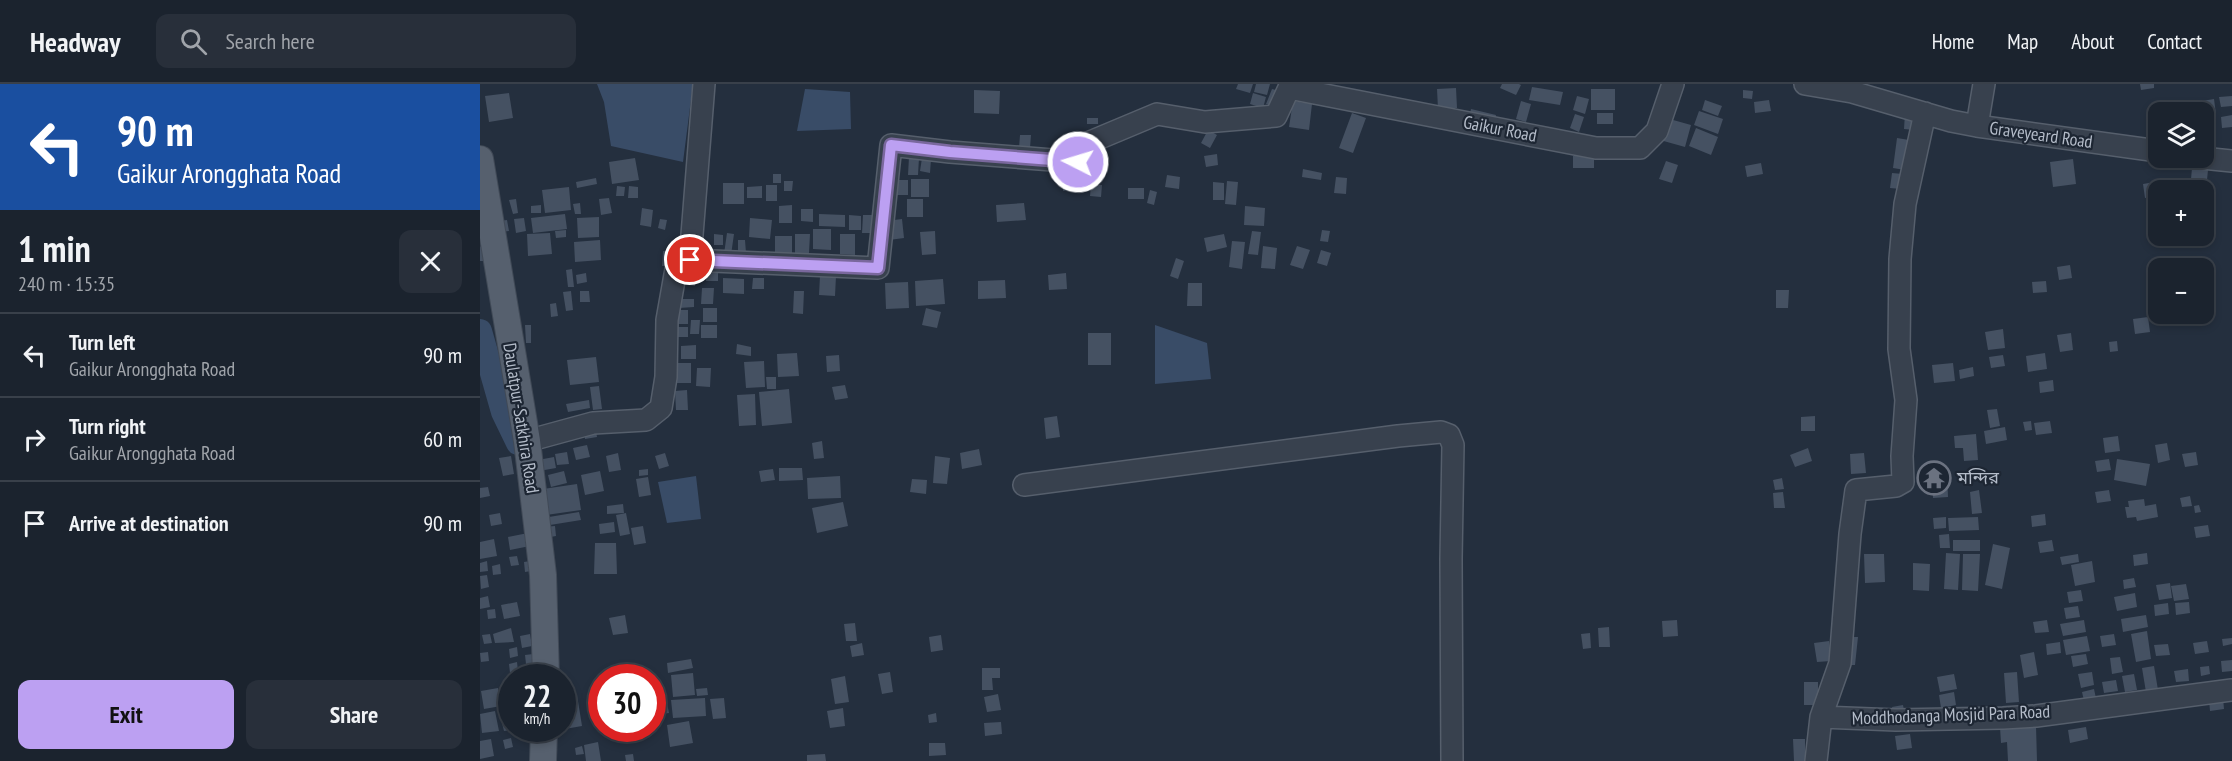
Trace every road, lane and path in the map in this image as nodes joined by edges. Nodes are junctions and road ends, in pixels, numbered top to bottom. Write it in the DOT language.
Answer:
graph roads {
  1 [pos="704,84"];
  2 [pos="1673,84"];
  3 [pos="1805,84"];
  4 [pos="1984,84"];
  5 [pos="1924,112"];
  6 [pos="1977,126"];
  7 [pos="2148,150"];
  8 [pos="480,159"];
  9 [pos="2214,159"];
  10 [pos="2232,161"];
  11 [pos="690,260"];
  12 [pos="527,441"];
  13 [pos="1024,485"];
  14 [pos="546,664"];
  15 [pos="2232,690"];
  16 [pos="1821,717"];
  17 [pos="544,742"];
  18 [pos="543,761"];
  19 [pos="1452,761"];
  20 [pos="1816,761"];
  1 -- 11 [label="street"];
  2 -- 11 [label="street, Gaikur Road"];
  3 -- 5 [label="street"];
  4 -- 6 [label="street"];
  5 -- 6 [label="street, Graveyeard Road"];
  5 -- 16 [label="street"];
  6 -- 7 [label="street, Graveyeard Road"];
  8 -- 12 [label="main road, Daulatpur-Satkhira Road"];
  9 -- 10 [label="street"];
  11 -- 12 [label="street"];
  12 -- 14 [label="main road, Daulatpur-Satkhira Road"];
  13 -- 19 [label="street"];
  15 -- 16 [label="street, Moddhodanga Mosjid Para Road"];
  16 -- 20 [label="street"];
  17 -- 18 [label="main road"];
}
